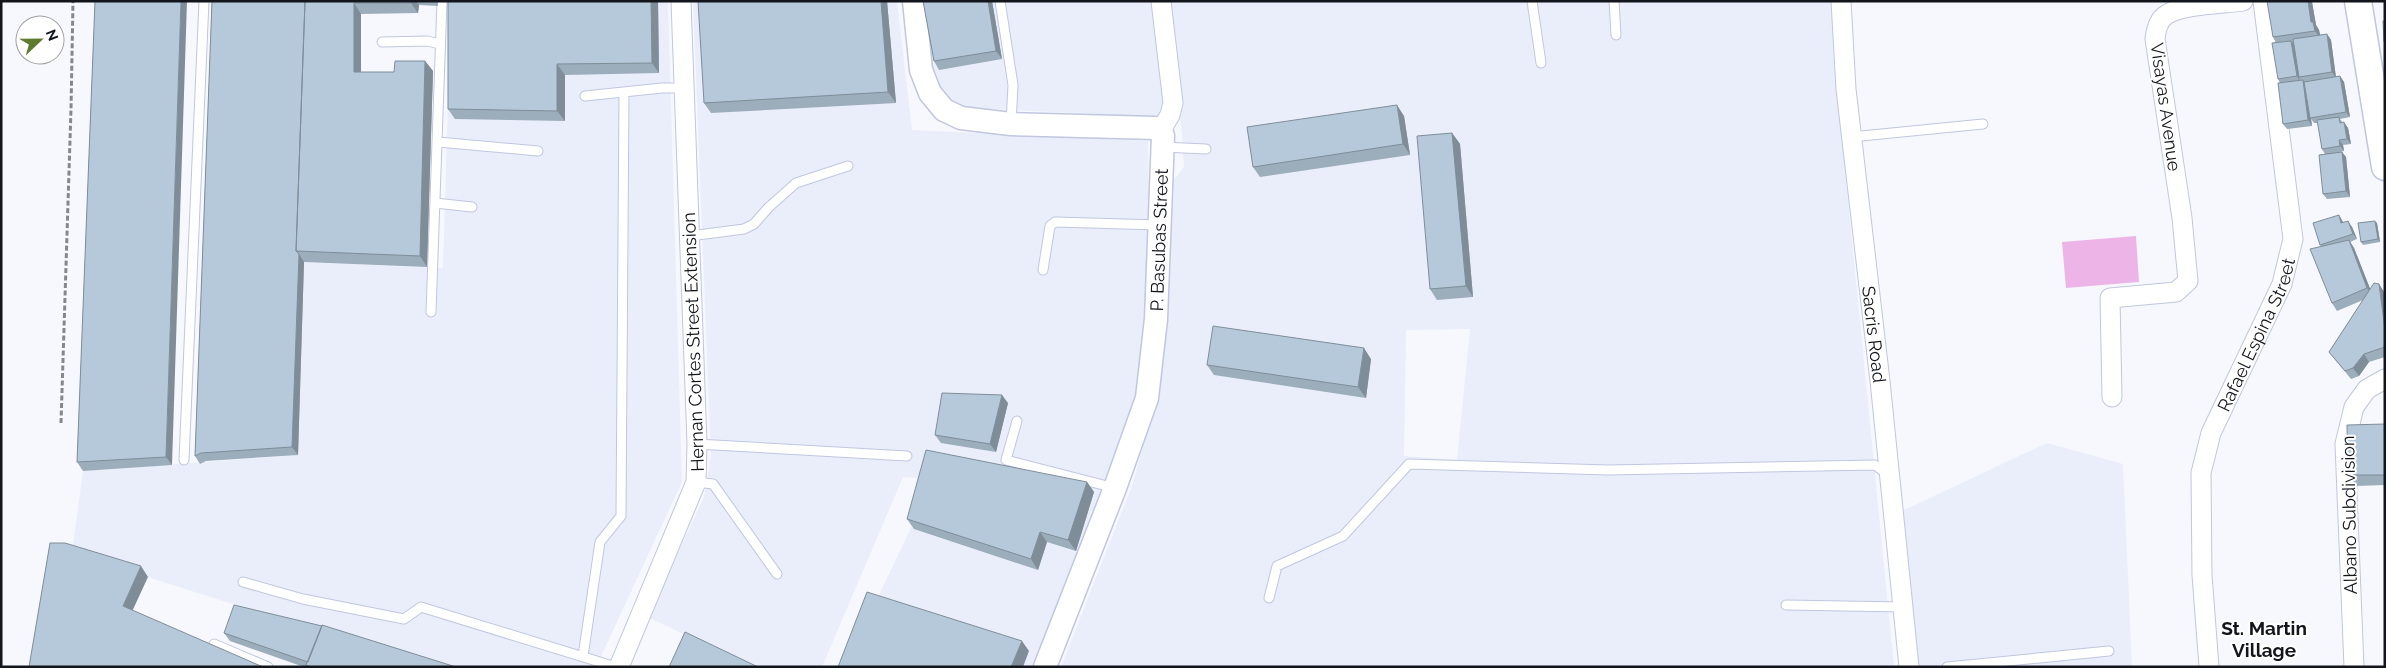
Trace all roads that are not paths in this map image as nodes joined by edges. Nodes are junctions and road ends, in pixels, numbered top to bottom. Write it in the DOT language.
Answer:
graph roads {
  1 [pos="204,1"];
  2 [pos="442,1"];
  3 [pos="681,1"];
  4 [pos="914,1"];
  5 [pos="1000,1"];
  6 [pos="1161,1"];
  7 [pos="1532,1"];
  8 [pos="1614,1"];
  9 [pos="1841,1"];
  10 [pos="2243,1"];
  11 [pos="2262,1"];
  12 [pos="2358,1"];
  13 [pos="1616,35"];
  14 [pos="382,42"];
  15 [pos="440,44"];
  16 [pos="1541,63"];
  17 [pos="684,88"];
  18 [pos="624,93"];
  19 [pos="584,96"];
  20 [pos="2381,122"];
  21 [pos="1011,124"];
  22 [pos="1983,124"];
  23 [pos="1851,137"];
  24 [pos="1161,138"];
  25 [pos="438,142"];
  26 [pos="1206,149"];
  27 [pos="538,150"];
  28 [pos="848,166"];
  29 [pos="2385,167"];
  30 [pos="435,203"];
  31 [pos="472,207"];
  32 [pos="1159,224"];
  33 [pos="690,236"];
  34 [pos="1043,270"];
  35 [pos="431,312"];
  36 [pos="2385,378"];
  37 [pos="2112,398"];
  38 [pos="1017,421"];
  39 [pos="698,444"];
  40 [pos="907,456"];
  41 [pos="184,460"];
  42 [pos="1889,476"];
  43 [pos="696,482"];
  44 [pos="1115,488"];
  45 [pos="777,574"];
  46 [pos="244,582"];
  47 [pos="1268,598"];
  48 [pos="1786,605"];
  49 [pos="1903,607"];
  50 [pos="214,644"];
  51 [pos="2109,651"];
  52 [pos="584,656"];
  53 [pos="268,667"];
  54 [pos="617,667"];
  55 [pos="1045,667"];
  56 [pos="1909,667"];
  57 [pos="1947,667"];
  58 [pos="2210,667"];
  59 [pos="2354,667"];
  1 -- 41 [label="lane"];
  2 -- 15 [label="lane"];
  3 -- 17 [label="street, Hernan Cortes Street Extension"];
  4 -- 21 [label="street"];
  5 -- 21 [label="lane"];
  6 -- 24 [label="street"];
  7 -- 16 [label="lane"];
  8 -- 13 [label="lane"];
  9 -- 23 [label="street, Sacris Road"];
  10 -- 37 [label="street, Visayas Avenue"];
  11 -- 58 [label="street, Rafael Espina Street"];
  12 -- 20 [label="main road"];
  14 -- 15 [label="lane"];
  15 -- 25 [label="lane"];
  17 -- 18 [label="lane"];
  17 -- 33 [label="street, Hernan Cortes Street Extension"];
  18 -- 19 [label="lane"];
  18 -- 52 [label="lane"];
  20 -- 29 [label="main road"];
  21 -- 24 [label="street"];
  22 -- 23 [label="lane"];
  23 -- 42 [label="street, Sacris Road"];
  24 -- 26 [label="lane"];
  24 -- 32 [label="street, P. Basubas Street"];
  25 -- 27 [label="lane"];
  25 -- 30 [label="lane"];
  28 -- 33 [label="lane"];
  30 -- 31 [label="lane"];
  30 -- 35 [label="lane"];
  32 -- 34 [label="lane"];
  32 -- 44 [label="street, P. Basubas Street"];
  33 -- 39 [label="street, Hernan Cortes Street Extension"];
  36 -- 59 [label="street, Albano Subdivision"];
  38 -- 44 [label="lane"];
  39 -- 40 [label="lane"];
  39 -- 43 [label="street, Hernan Cortes Street Extension"];
  42 -- 47 [label="lane"];
  42 -- 49 [label="street, Sacris Road"];
  43 -- 45 [label="lane"];
  43 -- 54 [label="street, Hernan Cortes Street Extension"];
  44 -- 55 [label="street, P. Basubas Street"];
  46 -- 52 [label="lane"];
  48 -- 49 [label="lane"];
  49 -- 56 [label="street, Sacris Road"];
  50 -- 53 [label="lane"];
  51 -- 57 [label="lane"];
  52 -- 54 [label="lane"];
}
